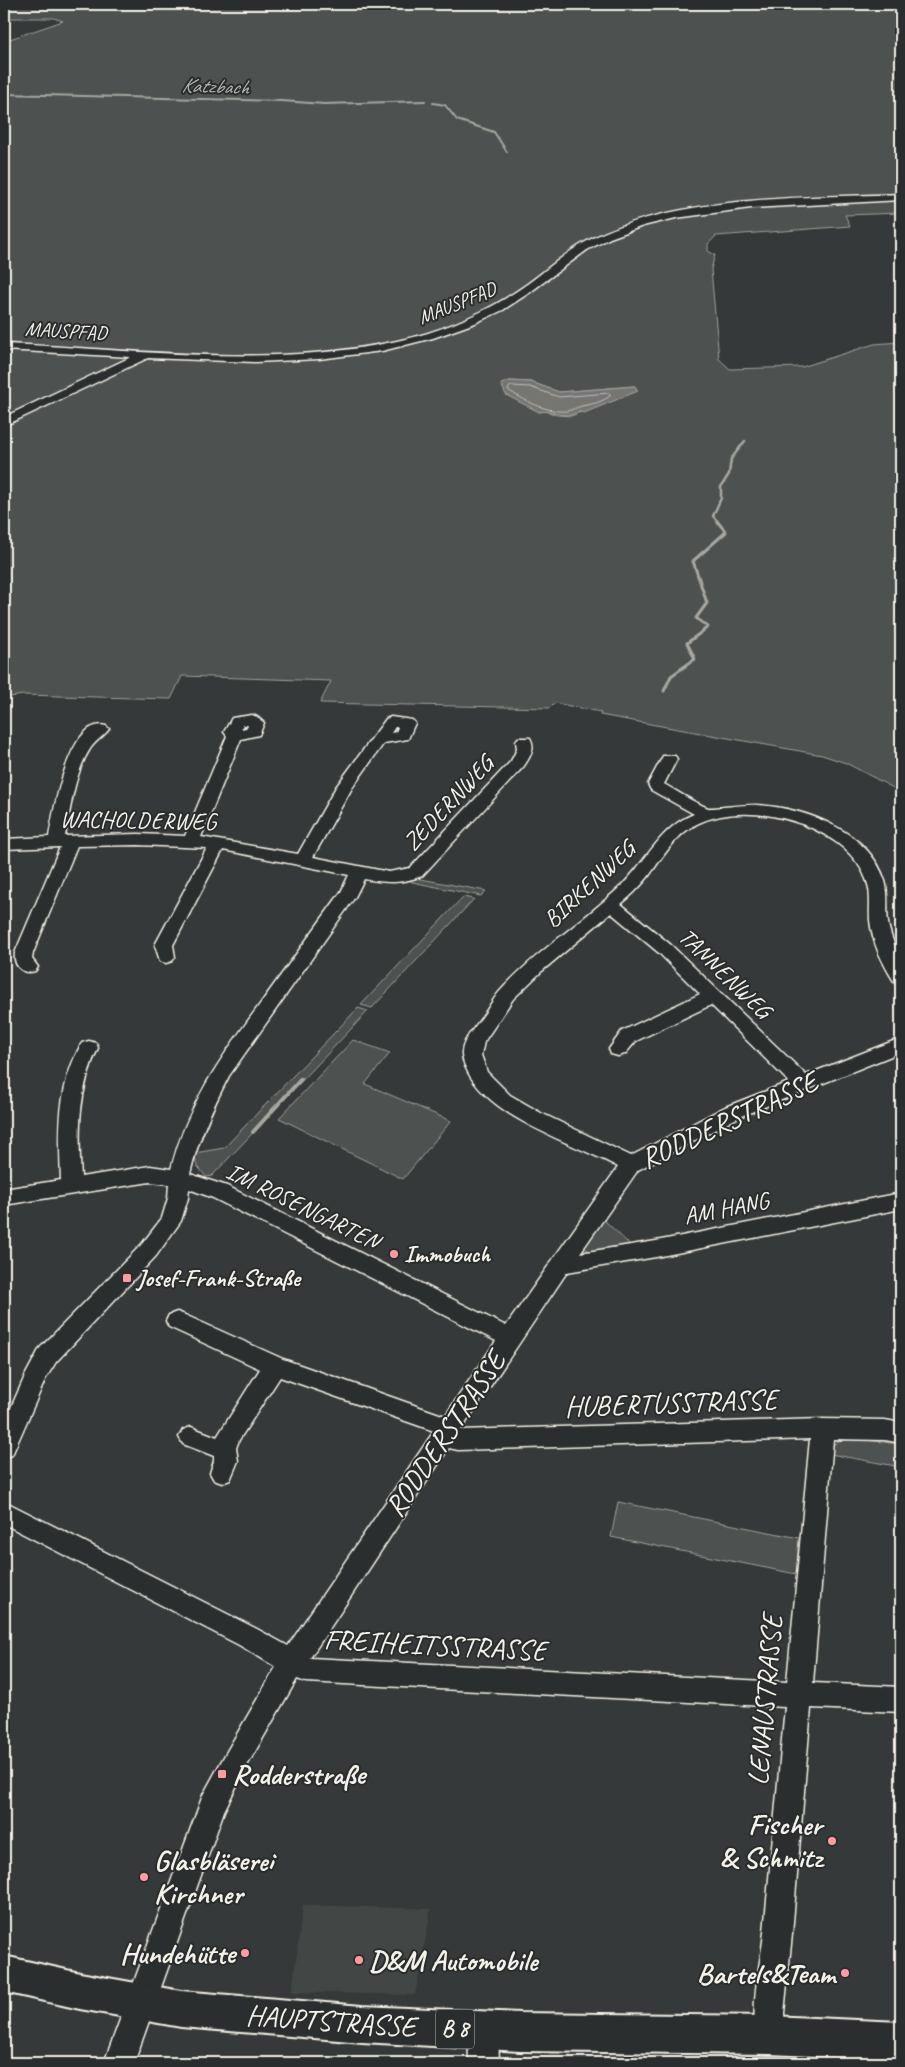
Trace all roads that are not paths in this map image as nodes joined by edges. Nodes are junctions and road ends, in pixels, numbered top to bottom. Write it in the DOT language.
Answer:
graph roads {
  1 [pos="901,196"];
  2 [pos="4,347"];
  3 [pos="146,355"];
  4 [pos="4,422"];
  5 [pos="101,729"];
  6 [pos="236,735"];
  7 [pos="379,738"];
  8 [pos="524,741"];
  9 [pos="670,759"];
  10 [pos="707,814"];
  11 [pos="191,841"];
  12 [pos="63,842"];
  13 [pos="4,844"];
  14 [pos="218,844"];
  15 [pos="303,860"];
  16 [pos="358,872"];
  17 [pos="609,904"];
  18 [pos="166,957"];
  19 [pos="29,967"];
  20 [pos="901,979"];
  21 [pos="713,996"];
  22 [pos="901,1045"];
  23 [pos="89,1048"];
  24 [pos="618,1049"];
  25 [pos="803,1084"];
  26 [pos="631,1165"];
  27 [pos="179,1178"];
  28 [pos="71,1187"];
  29 [pos="4,1197"];
  30 [pos="901,1201"];
  31 [pos="560,1265"];
  32 [pos="177,1320"];
  33 [pos="510,1338"];
  34 [pos="275,1366"];
  35 [pos="822,1429"];
  36 [pos="446,1432"];
  37 [pos="901,1433"];
  38 [pos="191,1437"];
  39 [pos="4,1448"];
  40 [pos="224,1448"];
  41 [pos="222,1473"];
  42 [pos="4,1512"];
  43 [pos="292,1663"];
  44 [pos="798,1694"];
  45 [pos="901,1700"];
  46 [pos="4,1974"];
  47 [pos="141,2002"];
  48 [pos="770,2035"];
  49 [pos="901,2041"];
  50 [pos="484,2047"];
  51 [pos="120,2063"];
  1 -- 3 [label="street, MAUSPFAD"];
  2 -- 3 [label="street, MAUSPFAD"];
  3 -- 4 [label="street"];
  5 -- 12 [label="street"];
  6 -- 11 [label="street"];
  7 -- 15 [label="street"];
  8 -- 16 [label="street, ZEDERNWEG"];
  9 -- 10 [label="street"];
  10 -- 17 [label="street, BIRKENWEG"];
  10 -- 20 [label="street, BIRKENWEG"];
  11 -- 12 [label="street, WACHOLDERWEG"];
  11 -- 14 [label="street, WACHOLDERWEG"];
  12 -- 13 [label="street, WACHOLDERWEG"];
  12 -- 19 [label="street"];
  14 -- 15 [label="street, WACHOLDERWEG"];
  14 -- 18 [label="street"];
  15 -- 16 [label="street, WACHOLDERWEG"];
  16 -- 27 [label="street"];
  17 -- 21 [label="street, TANNENWEG"];
  17 -- 26 [label="street, BIRKENWEG"];
  21 -- 24 [label="street"];
  21 -- 25 [label="street, TANNENWEG"];
  22 -- 25 [label="street, RODDERSTRASSE"];
  23 -- 28 [label="street"];
  25 -- 26 [label="street, RODDERSTRASSE"];
  26 -- 31 [label="street, RODDERSTRASSE"];
  27 -- 28 [label="street, IM ROSENGARTEN"];
  27 -- 33 [label="street, IM ROSENGARTEN"];
  27 -- 39 [label="street"];
  28 -- 29 [label="street, IM ROSENGARTEN"];
  30 -- 31 [label="street, AM HANG"];
  31 -- 33 [label="street, RODDERSTRASSE"];
  32 -- 34 [label="street, HUBERTUSSTRASSE"];
  33 -- 36 [label="street, RODDERSTRASSE"];
  34 -- 36 [label="street, HUBERTUSSTRASSE"];
  34 -- 40 [label="street"];
  35 -- 36 [label="street, HUBERTUSSTRASSE"];
  35 -- 37 [label="street, HUBERTUSSTRASSE"];
  35 -- 44 [label="street, LENAUSTRASSE"];
  36 -- 43 [label="street, RODDERSTRASSE"];
  38 -- 40 [label="street"];
  40 -- 41 [label="street"];
  42 -- 43 [label="street, FREIHEITSSTRASSE"];
  43 -- 44 [label="street, FREIHEITSSTRASSE"];
  43 -- 47 [label="street, RODDERSTRASSE"];
  44 -- 45 [label="street, FREIHEITSSTRASSE"];
  44 -- 48 [label="street, LENAUSTRASSE"];
  46 -- 47 [label="main road, HAUPTSTRASSE / B 8"];
  47 -- 50 [label="main road, HAUPTSTRASSE / B 8"];
  47 -- 51 [label="street, RODDERSTRASSE"];
  48 -- 49 [label="main road, HAUPTSTRASSE / B 8"];
  48 -- 50 [label="main road, HAUPTSTRASSE / B 8"];
}
